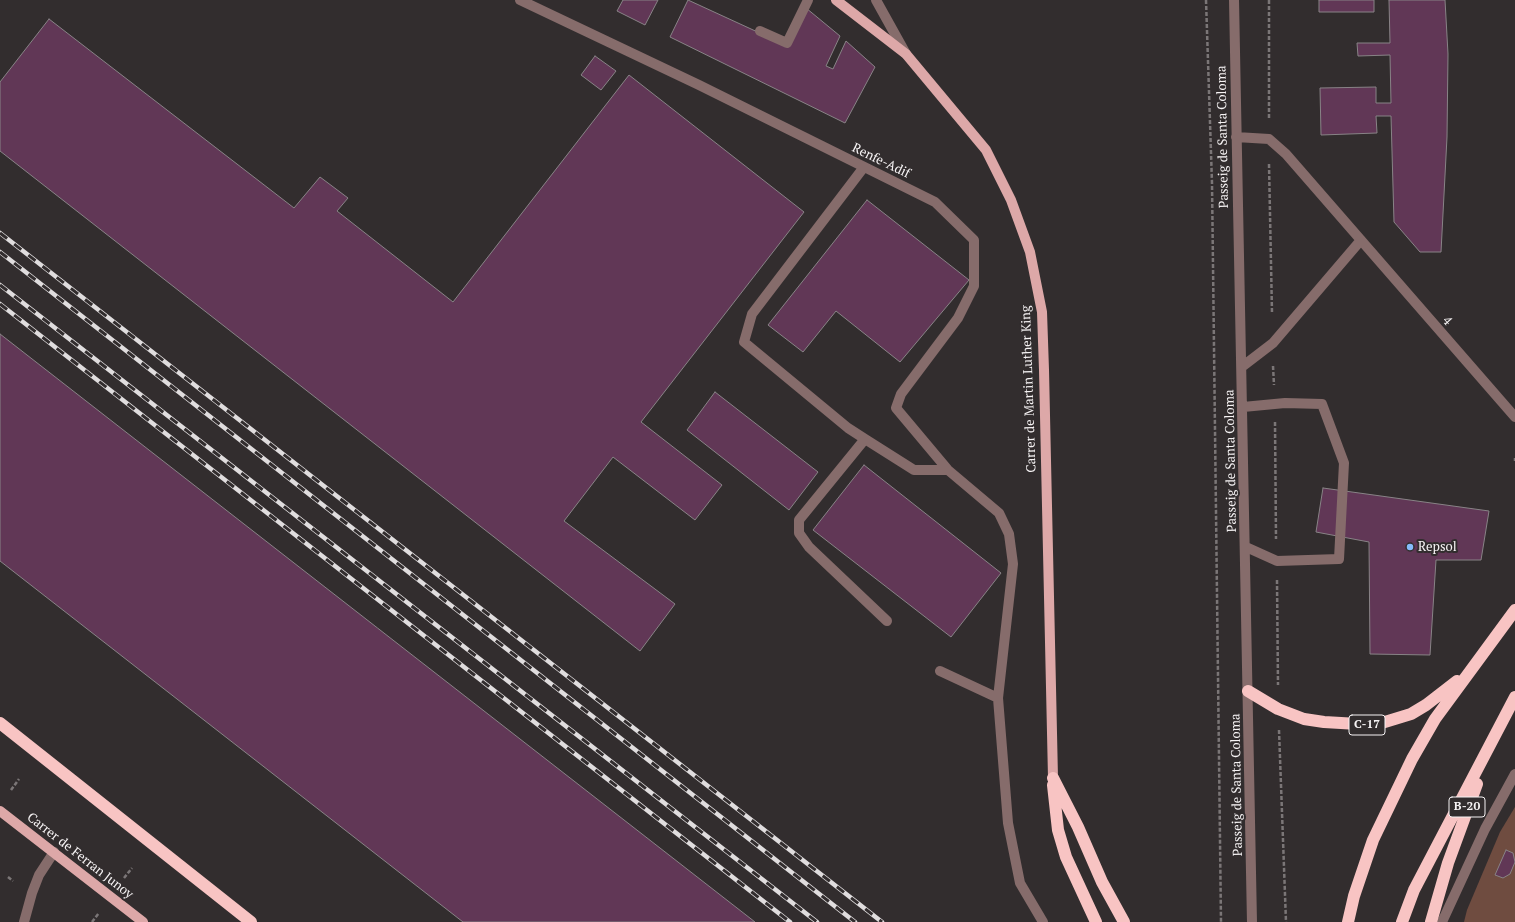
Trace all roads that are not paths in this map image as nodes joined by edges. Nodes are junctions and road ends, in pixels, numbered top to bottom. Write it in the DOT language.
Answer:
graph roads {
  1 [pos="520,0"];
  2 [pos="808,0"];
  3 [pos="836,0"];
  4 [pos="876,0"];
  5 [pos="1234,0"];
  6 [pos="760,31"];
  7 [pos="906,54"];
  8 [pos="1236,137"];
  9 [pos="864,167"];
  10 [pos="1360,240"];
  11 [pos="1243,366"];
  12 [pos="1243,407"];
  13 [pos="1515,417"];
  14 [pos="865,439"];
  15 [pos="948,470"];
  16 [pos="1246,548"];
  17 [pos="1515,610"];
  18 [pos="887,621"];
  19 [pos="1474,665"];
  20 [pos="940,671"];
  21 [pos="1248,691"];
  22 [pos="1515,697"];
  23 [pos="998,698"];
  24 [pos="0,723"];
  25 [pos="1515,774"];
  26 [pos="1052,778"];
  27 [pos="0,811"];
  28 [pos="54,852"];
  29 [pos="24,922"];
  30 [pos="143,922"];
  31 [pos="252,922"];
  32 [pos="1043,922"];
  33 [pos="1096,922"];
  34 [pos="1124,922"];
  35 [pos="1252,922"];
  36 [pos="1348,922"];
  37 [pos="1402,922"];
  38 [pos="1431,922"];
  39 [pos="1442,922"];
  1 -- 9 [label="street, Renfe-Adif"];
  2 -- 6 [label="street"];
  3 -- 7 [label="main road, Carrer de Martin Luther King"];
  4 -- 7 [label="street"];
  5 -- 8 [label="street, Passeig de Santa Coloma"];
  7 -- 26 [label="main road, Carrer de Martin Luther King"];
  8 -- 10 [label="street, 4"];
  8 -- 11 [label="street, Passeig de Santa Coloma"];
  9 -- 14 [label="street"];
  9 -- 15 [label="street, Renfe-Adif"];
  10 -- 11 [label="street"];
  10 -- 13 [label="street, 4"];
  11 -- 12 [label="street, Passeig de Santa Coloma"];
  12 -- 16 [label="street, Passeig de Santa Coloma"];
  12 -- 16 [label="street"];
  14 -- 15 [label="street"];
  14 -- 18 [label="street"];
  15 -- 23 [label="street"];
  16 -- 21 [label="street, Passeig de Santa Coloma"];
  17 -- 19 [label="highway"];
  19 -- 21 [label="highway, C-17"];
  19 -- 36 [label="highway"];
  20 -- 23 [label="street"];
  21 -- 35 [label="street, Passeig de Santa Coloma"];
  22 -- 37 [label="highway"];
  22 -- 38 [label="highway, B-20"];
  23 -- 32 [label="street"];
  24 -- 31 [label="highway"];
  25 -- 39 [label="street"];
  26 -- 33 [label="highway"];
  26 -- 34 [label="highway"];
  27 -- 28 [label="main road, Carrer de Ferran Junoy"];
  28 -- 29 [label="street"];
  28 -- 30 [label="main road, Carrer de Ferran Junoy"];
}
